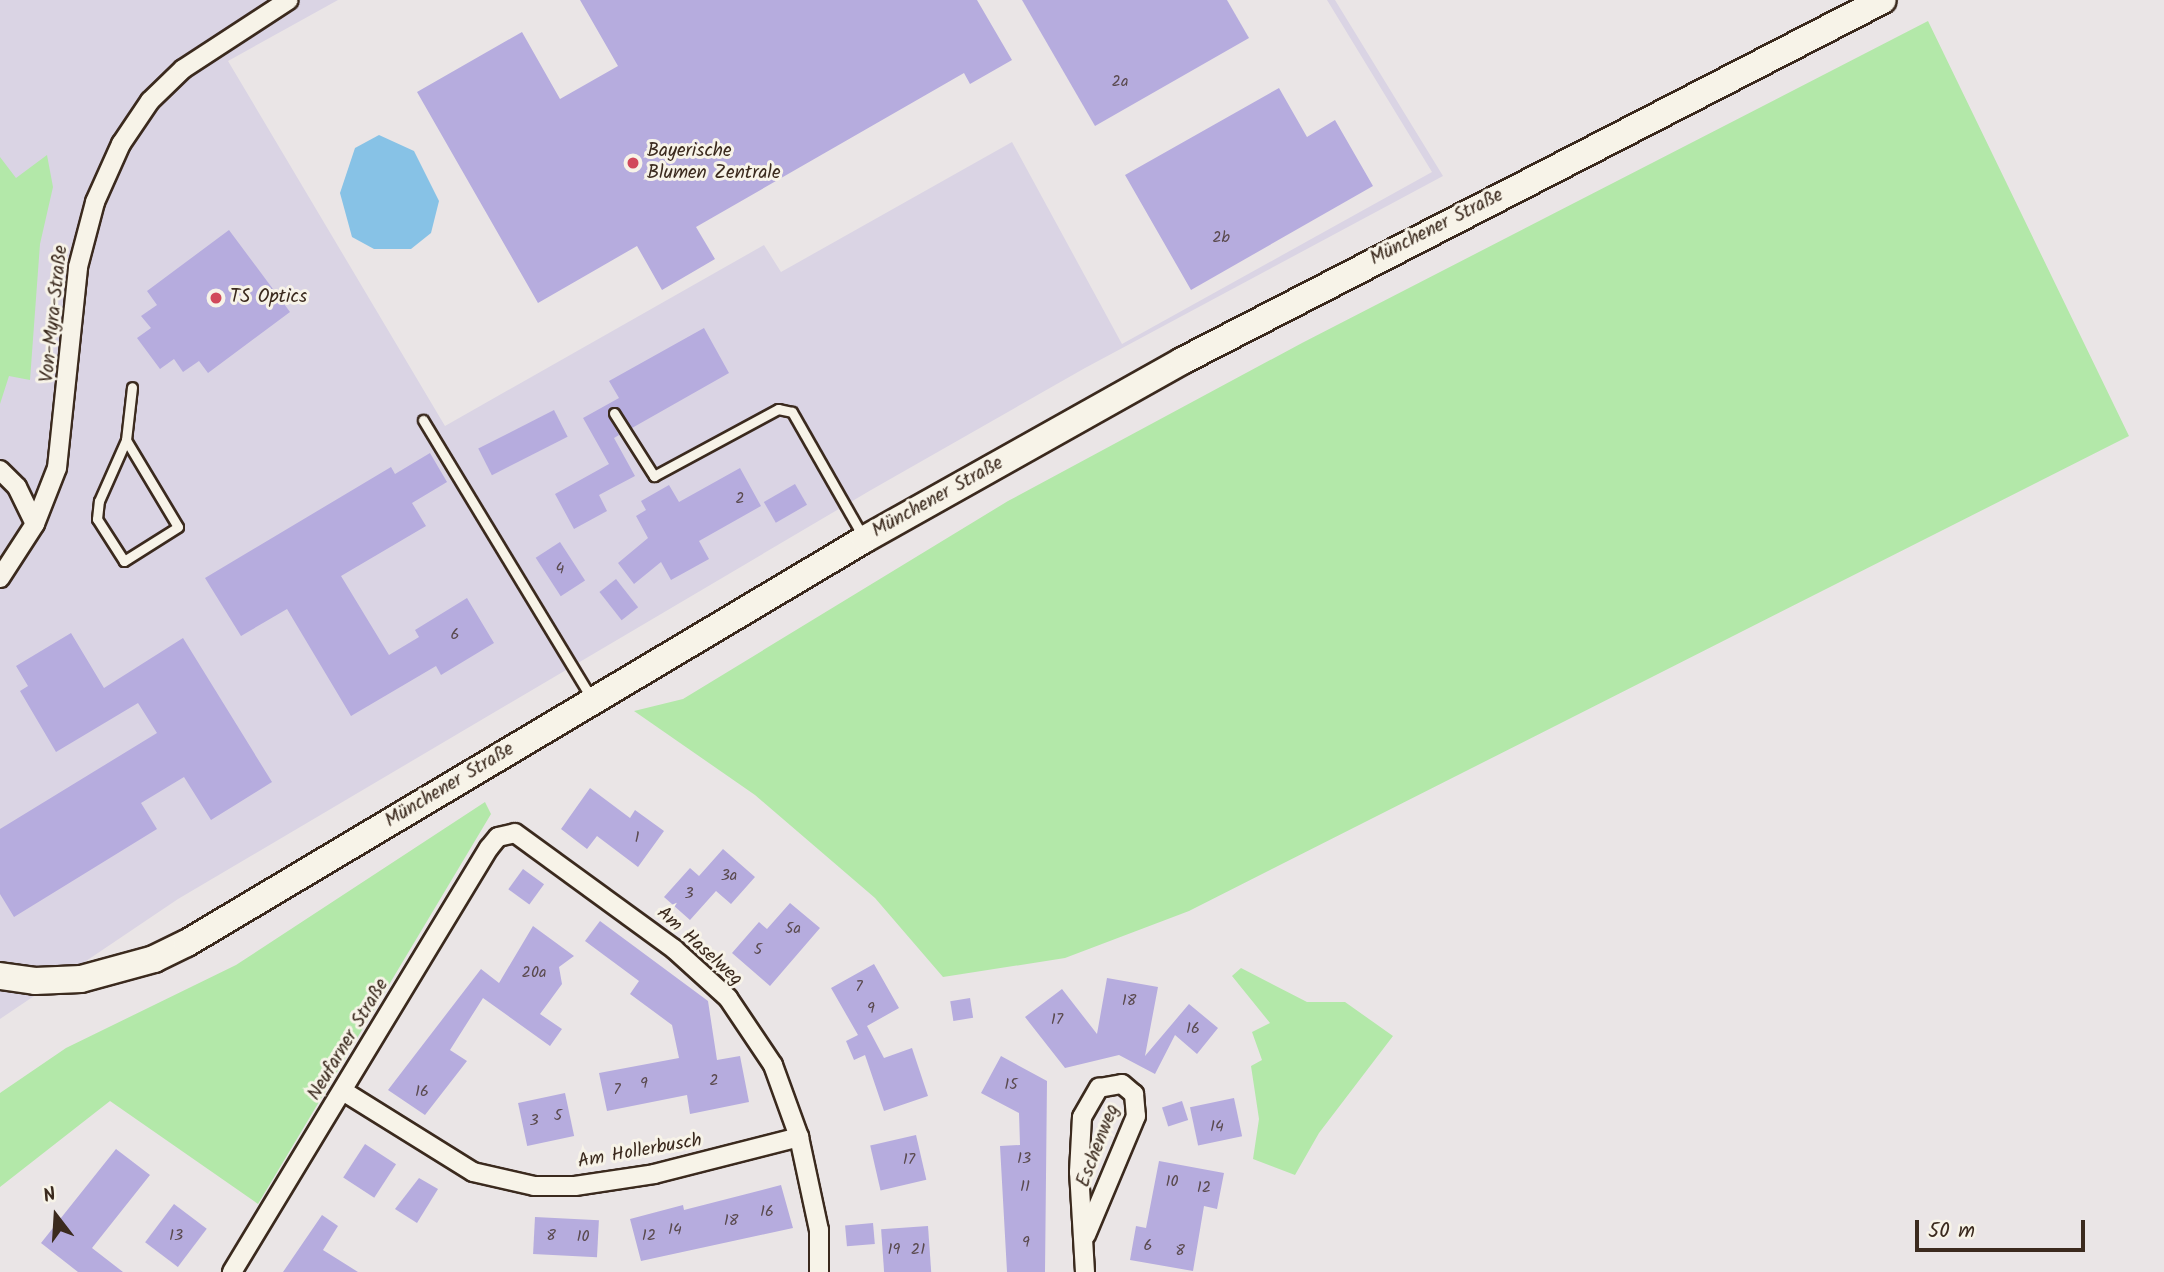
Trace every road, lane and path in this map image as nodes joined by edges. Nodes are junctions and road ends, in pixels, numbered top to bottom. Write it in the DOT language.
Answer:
graph roads {
  1 [pos="289,0"];
  2 [pos="1883,0"];
  3 [pos="132,387"];
  4 [pos="614,413"];
  5 [pos="423,420"];
  6 [pos="126,440"];
  7 [pos="0,470"];
  8 [pos="35,524"];
  9 [pos="865,539"];
  10 [pos="0,578"];
  11 [pos="593,701"];
  12 [pos="505,834"];
  13 [pos="0,976"];
  14 [pos="343,1091"];
  15 [pos="799,1137"];
  16 [pos="1086,1235"];
  17 [pos="232,1272"];
  18 [pos="819,1272"];
  19 [pos="1085,1272"];
  1 -- 8 [label="street, Von-Myra-Straße"];
  2 -- 9 [label="street, Münchener Straße"];
  3 -- 6 [label="lane"];
  4 -- 9 [label="lane"];
  5 -- 11 [label="lane"];
  6 -- 6 [label="lane"];
  7 -- 8 [label="street"];
  8 -- 10 [label="street, Von-Myra-Straße"];
  9 -- 11 [label="street, Münchener Straße"];
  11 -- 13 [label="street, Münchener Straße"];
  12 -- 14 [label="street, Neufarner Straße"];
  12 -- 15 [label="street, Am Haselweg"];
  14 -- 15 [label="street, Am Hollerbusch"];
  14 -- 17 [label="street, Neufarner Straße"];
  15 -- 18 [label="street, Am Haselweg"];
  16 -- 16 [label="street, Eschenweg"];
  16 -- 19 [label="street, Eschenweg"];
}
